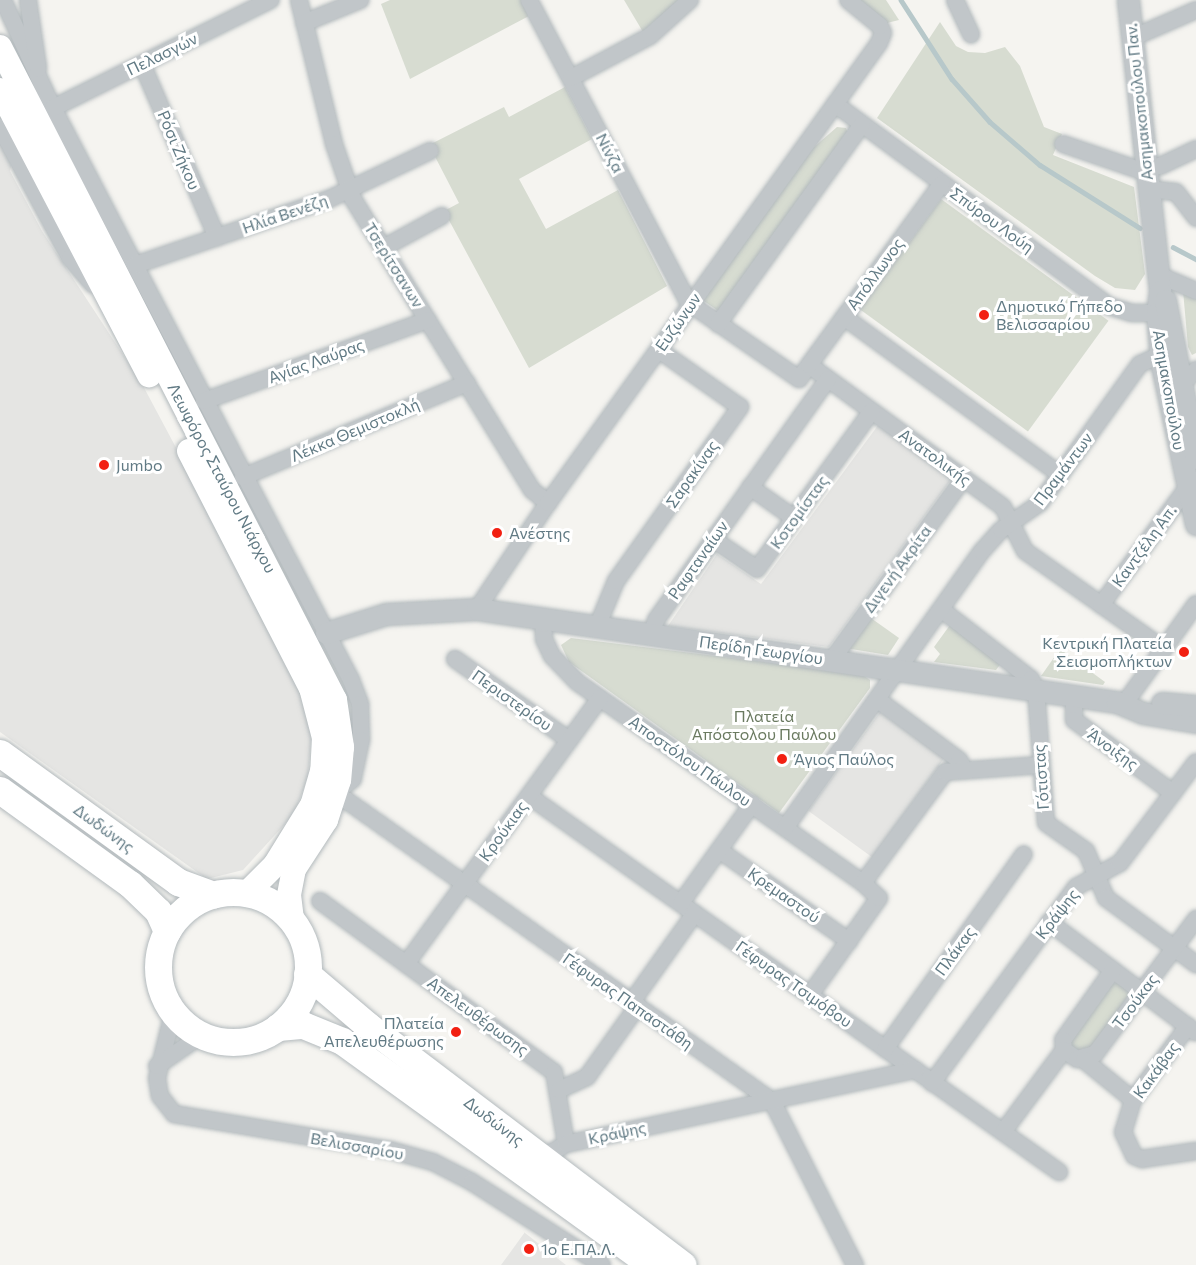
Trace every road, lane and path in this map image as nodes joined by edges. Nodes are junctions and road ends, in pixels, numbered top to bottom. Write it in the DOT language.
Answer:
graph roads {
  1 [pos="3,0"];
  2 [pos="28,0"];
  3 [pos="271,0"];
  4 [pos="299,0"];
  5 [pos="360,0"];
  6 [pos="529,0"];
  7 [pos="690,0"];
  8 [pos="848,0"];
  9 [pos="955,0"];
  10 [pos="1128,0"];
  11 [pos="1196,10"];
  12 [pos="304,23"];
  13 [pos="971,34"];
  14 [pos="1132,38"];
  15 [pos="0,47"];
  16 [pos="142,64"];
  17 [pos="39,71"];
  18 [pos="571,78"];
  19 [pos="0,90"];
  20 [pos="835,104"];
  21 [pos="53,108"];
  22 [pos="862,124"];
  23 [pos="0,128"];
  24 [pos="1063,144"];
  25 [pos="1196,149"];
  26 [pos="430,151"];
  27 [pos="942,183"];
  28 [pos="1148,188"];
  29 [pos="349,190"];
  30 [pos="442,216"];
  31 [pos="1196,218"];
  32 [pos="217,237"];
  33 [pos="383,248"];
  34 [pos="135,265"];
  35 [pos="1160,283"];
  36 [pos="1196,291"];
  37 [pos="690,305"];
  38 [pos="114,307"];
  39 [pos="1157,313"];
  40 [pos="844,317"];
  41 [pos="428,320"];
  42 [pos="718,324"];
  43 [pos="659,350"];
  44 [pos="1160,355"];
  45 [pos="809,365"];
  46 [pos="1187,376"];
  47 [pos="828,379"];
  48 [pos="467,383"];
  49 [pos="204,402"];
  50 [pos="872,411"];
  51 [pos="1196,458"];
  52 [pos="1061,475"];
  53 [pos="243,477"];
  54 [pos="964,478"];
  55 [pos="750,488"];
  56 [pos="1187,488"];
  57 [pos="548,504"];
  58 [pos="794,518"];
  59 [pos="1013,521"];
  60 [pos="1196,524"];
  61 [pos="713,539"];
  62 [pos="1196,604"];
  63 [pos="1101,605"];
  64 [pos="477,609"];
  65 [pos="942,610"];
  66 [pos="543,619"];
  67 [pos="597,627"];
  68 [pos="326,633"];
  69 [pos="651,634"];
  70 [pos="1164,649"];
  71 [pos="455,659"];
  72 [pos="831,661"];
  73 [pos="897,670"];
  74 [pos="1036,690"];
  75 [pos="1074,696"];
  76 [pos="600,698"];
  77 [pos="878,700"];
  78 [pos="1122,701"];
  79 [pos="1196,706"];
  80 [pos="1196,722"];
  81 [pos="569,740"];
  82 [pos="0,753"];
  83 [pos="1196,762"];
  84 [pos="1040,765"];
  85 [pos="965,770"];
  86 [pos="0,790"];
  87 [pos="336,793"];
  88 [pos="1173,793"];
  89 [pos="529,796"];
  90 [pos="752,804"];
  91 [pos="785,828"];
  92 [pos="719,850"];
  93 [pos="1024,854"];
  94 [pos="1097,877"];
  95 [pos="863,883"];
  96 [pos="464,884"];
  97 [pos="246,894"];
  98 [pos="213,895"];
  99 [pos="320,901"];
  100 [pos="681,903"];
  101 [pos="695,913"];
  102 [pos="1196,919"];
  103 [pos="292,921"];
  104 [pos="1049,922"];
  105 [pos="167,931"];
  106 [pos="849,941"];
  107 [pos="1174,948"];
  108 [pos="406,964"];
  109 [pos="1196,964"];
  110 [pos="1113,970"];
  111 [pos="307,974"];
  112 [pos="1142,992"];
  113 [pos="810,995"];
  114 [pos="634,1005"];
  115 [pos="173,1013"];
  116 [pos="278,1027"];
  117 [pos="1192,1029"];
  118 [pos="202,1035"];
  119 [pos="885,1049"];
  120 [pos="1064,1050"];
  121 [pos="1084,1060"];
  122 [pos="157,1066"];
  123 [pos="915,1070"];
  124 [pos="932,1083"];
  125 [pos="559,1090"];
  126 [pos="1133,1100"];
  127 [pos="772,1101"];
  128 [pos="1003,1132"];
  129 [pos="566,1144"];
  130 [pos="1196,1151"];
  131 [pos="542,1158"];
  132 [pos="1059,1172"];
  133 [pos="602,1265"];
  134 [pos="651,1265"];
  135 [pos="684,1265"];
  136 [pos="855,1265"];
  1 -- 17 [label="street"];
  2 -- 17 [label="street"];
  3 -- 16 [label="street, Πελασγών"];
  4 -- 12 [label="street, Τσερίτσανων"];
  5 -- 12 [label="street"];
  6 -- 18 [label="street, Νίνζα"];
  7 -- 18 [label="street"];
  8 -- 20 [label="street, Ευζώνων"];
  9 -- 13 [label="street"];
  10 -- 14 [label="street, Ασημακοπούλου Παν."];
  11 -- 14 [label="street"];
  12 -- 29 [label="street, Τσερίτσανων"];
  14 -- 28 [label="street, Ασημακοπούλου Παν."];
  15 -- 87 [label="main road, Λεωφόρος Σταύρου Νιάρχου"];
  16 -- 21 [label="street, Πελασγών"];
  16 -- 32 [label="street, Ρόσι Ζήκου"];
  17 -- 21 [label="street"];
  18 -- 37 [label="street, Νίνζα"];
  19 -- 38 [label="main road, Λεωφόρος Σταύρου Νιάρχου"];
  20 -- 22 [label="street, Σπύρου Λούη"];
  20 -- 37 [label="street, Ευζώνων"];
  21 -- 34 [label="street"];
  22 -- 27 [label="street, Σπύρου Λούη"];
  22 -- 42 [label="street"];
  23 -- 38 [label="street"];
  24 -- 28 [label="street"];
  25 -- 28 [label="street"];
  26 -- 29 [label="street, Ηλία Βενέζη"];
  27 -- 39 [label="street, Σπύρου Λούη"];
  27 -- 40 [label="street, Απόλλωνος"];
  28 -- 31 [label="street"];
  28 -- 35 [label="street, Ασημακοπούλου"];
  29 -- 32 [label="street, Ηλία Βενέζη"];
  29 -- 33 [label="street, Τσερίτσανων"];
  30 -- 33 [label="street"];
  32 -- 34 [label="street, Ηλία Βενέζη"];
  33 -- 41 [label="street, Τσερίτσανων"];
  34 -- 49 [label="street"];
  35 -- 36 [label="street"];
  35 -- 39 [label="street, Ασημακοπούλου"];
  35 -- 46 [label="street, Ασημακοπούλου"];
  37 -- 42 [label="street"];
  37 -- 43 [label="street, Ευζώνων"];
  38 -- 97 [label="main road, Λεωφόρος Σταύρου Νιάρχου"];
  39 -- 44 [label="street, Ασημακοπούλου"];
  40 -- 45 [label="street, Απόλλωνος"];
  40 -- 52 [label="street"];
  41 -- 48 [label="street, Τσερίτσανων"];
  41 -- 49 [label="street, Αγίας Λαύρας"];
  42 -- 45 [label="street"];
  43 -- 57 [label="street, Ευζώνων"];
  43 -- 67 [label="street, Σαρακίνας"];
  44 -- 52 [label="street, Πραμάντων"];
  44 -- 56 [label="street, Ασημακοπούλου"];
  45 -- 47 [label="street, Ανατολικής"];
  46 -- 51 [label="street, Ασημακοπούλου"];
  47 -- 50 [label="street, Ανατολικής"];
  47 -- 55 [label="street, Ραφταναίων"];
  48 -- 53 [label="street, Λέκκα Θεμιστοκλή"];
  48 -- 57 [label="street, Τσερίτσανων"];
  49 -- 53 [label="street"];
  50 -- 54 [label="street, Ανατολικής"];
  50 -- 58 [label="street, Κοτομίστας"];
  52 -- 59 [label="street, Πραμάντων"];
  53 -- 68 [label="street"];
  54 -- 59 [label="street, Ανατολικής"];
  54 -- 72 [label="street, Διγενή Ακρίτα"];
  55 -- 58 [label="street"];
  55 -- 61 [label="street, Ραφταναίων"];
  56 -- 60 [label="street, Ασημακοπούλου"];
  56 -- 63 [label="street, Καντζέλη Απ."];
  57 -- 64 [label="street, Ευζώνων"];
  58 -- 61 [label="street, Κοτομίστας"];
  59 -- 63 [label="street, Ανατολικής"];
  59 -- 65 [label="street, Πραμάντων"];
  61 -- 69 [label="street, Ραφταναίων"];
  62 -- 70 [label="street"];
  63 -- 70 [label="street, Ανατολικής"];
  64 -- 66 [label="street, Περίδη Γεωργίου"];
  64 -- 68 [label="street, Περίδη Γεωργίου"];
  65 -- 73 [label="street, Πραμάντων"];
  65 -- 74 [label="street"];
  66 -- 67 [label="street, Περίδη Γεωργίου"];
  66 -- 76 [label="street, Αποστόλου Πάυλου"];
  67 -- 69 [label="street, Περίδη Γεωργίου"];
  68 -- 87 [label="street"];
  69 -- 72 [label="street, Περίδη Γεωργίου"];
  70 -- 78 [label="street"];
  71 -- 81 [label="street, Περιστερίου"];
  72 -- 73 [label="street, Περίδη Γεωργίου"];
  73 -- 74 [label="street, Περίδη Γεωργίου"];
  73 -- 77 [label="street, Πραμάντων"];
  74 -- 75 [label="street, Περίδη Γεωργίου"];
  74 -- 84 [label="street, Γότιστας"];
  75 -- 78 [label="street, Περίδη Γεωργίου"];
  75 -- 88 [label="street, Άνοιξης"];
  76 -- 81 [label="street, Κρούκιας"];
  76 -- 90 [label="street, Αποστόλου Πάυλου"];
  77 -- 85 [label="street"];
  77 -- 91 [label="street, Πραμάντων"];
  78 -- 79 [label="street"];
  78 -- 80 [label="street, Περίδη Γεωργίου"];
  81 -- 89 [label="street, Κρούκιας"];
  82 -- 98 [label="main road, Δωδώνης"];
  83 -- 88 [label="street, Κράψης"];
  84 -- 85 [label="street"];
  84 -- 94 [label="street, Γότιστας"];
  85 -- 95 [label="street"];
  86 -- 105 [label="main road, Δωδώνης"];
  87 -- 96 [label="street, Γέφυρας Παπαστάθη"];
  87 -- 103 [label="main road, Λεωφόρος Σταύρου Νιάρχου"];
  88 -- 94 [label="street, Κράψης"];
  89 -- 96 [label="street, Κρούκιας"];
  89 -- 100 [label="street, Γέφυρας Τσιμόβου"];
  90 -- 91 [label="street, Αποστόλου Πάυλου"];
  90 -- 92 [label="street"];
  91 -- 95 [label="street, Αποστόλου Πάυλου"];
  92 -- 100 [label="street"];
  92 -- 106 [label="street, Κρεμαστού"];
  93 -- 119 [label="street, Πλάκας"];
  94 -- 104 [label="street, Κράψης"];
  94 -- 107 [label="street, Γότιστας"];
  95 -- 106 [label="street"];
  96 -- 108 [label="street, Κρούκιας"];
  96 -- 114 [label="street, Γέφυρας Παπαστάθη"];
  97 -- 98 [label="main road, Δωδώνης"];
  97 -- 103 [label="main road, Δωδώνης"];
  98 -- 105 [label="main road, Δωδώνης"];
  99 -- 108 [label="street, Απελευθέρωσης"];
  100 -- 101 [label="street, Γέφυρας Τσιμόβου"];
  101 -- 113 [label="street, Γέφυρας Τσιμόβου"];
  101 -- 114 [label="street"];
  102 -- 107 [label="street, Τσούκας"];
  103 -- 111 [label="main road, Δωδώνης"];
  104 -- 110 [label="street"];
  104 -- 124 [label="street, Κράψης"];
  105 -- 115 [label="main road, Δωδώνης"];
  106 -- 113 [label="street"];
  107 -- 109 [label="street, Γότιστας"];
  107 -- 112 [label="street, Τσούκας"];
  108 -- 125 [label="street, Απελευθέρωσης"];
  110 -- 112 [label="street"];
  110 -- 120 [label="street"];
  111 -- 116 [label="main road, Δωδώνης"];
  111 -- 131 [label="main road, Δωδώνης"];
  112 -- 117 [label="street"];
  112 -- 121 [label="street, Τσούκας"];
  113 -- 119 [label="street, Γέφυρας Τσιμόβου"];
  114 -- 125 [label="street"];
  114 -- 127 [label="street, Γέφυρας Παπαστάθη"];
  115 -- 118 [label="main road, Δωδώνης"];
  115 -- 122 [label="street, Βελισσαρίου"];
  116 -- 118 [label="main road, Δωδώνης"];
  116 -- 134 [label="main road, Δωδώνης"];
  117 -- 126 [label="street, Κακάβας"];
  118 -- 122 [label="street"];
  119 -- 123 [label="street, Γέφυρας Τσιμόβου"];
  120 -- 121 [label="street"];
  120 -- 128 [label="street"];
  121 -- 126 [label="street"];
  122 -- 133 [label="street, Βελισσαρίου"];
  123 -- 124 [label="street, Γέφυρας Τσιμόβου"];
  123 -- 127 [label="street, Κράψης"];
  124 -- 128 [label="street, Γέφυρας Τσιμόβου"];
  125 -- 129 [label="street, Απελευθέρωσης"];
  126 -- 130 [label="street, Κακάβας"];
  127 -- 129 [label="street, Κράψης"];
  127 -- 136 [label="street, Γέφυρας Παπαστάθη"];
  128 -- 132 [label="street, Γέφυρας Τσιμόβου"];
  129 -- 131 [label="street"];
  131 -- 135 [label="main road, Δωδώνης"];
}
